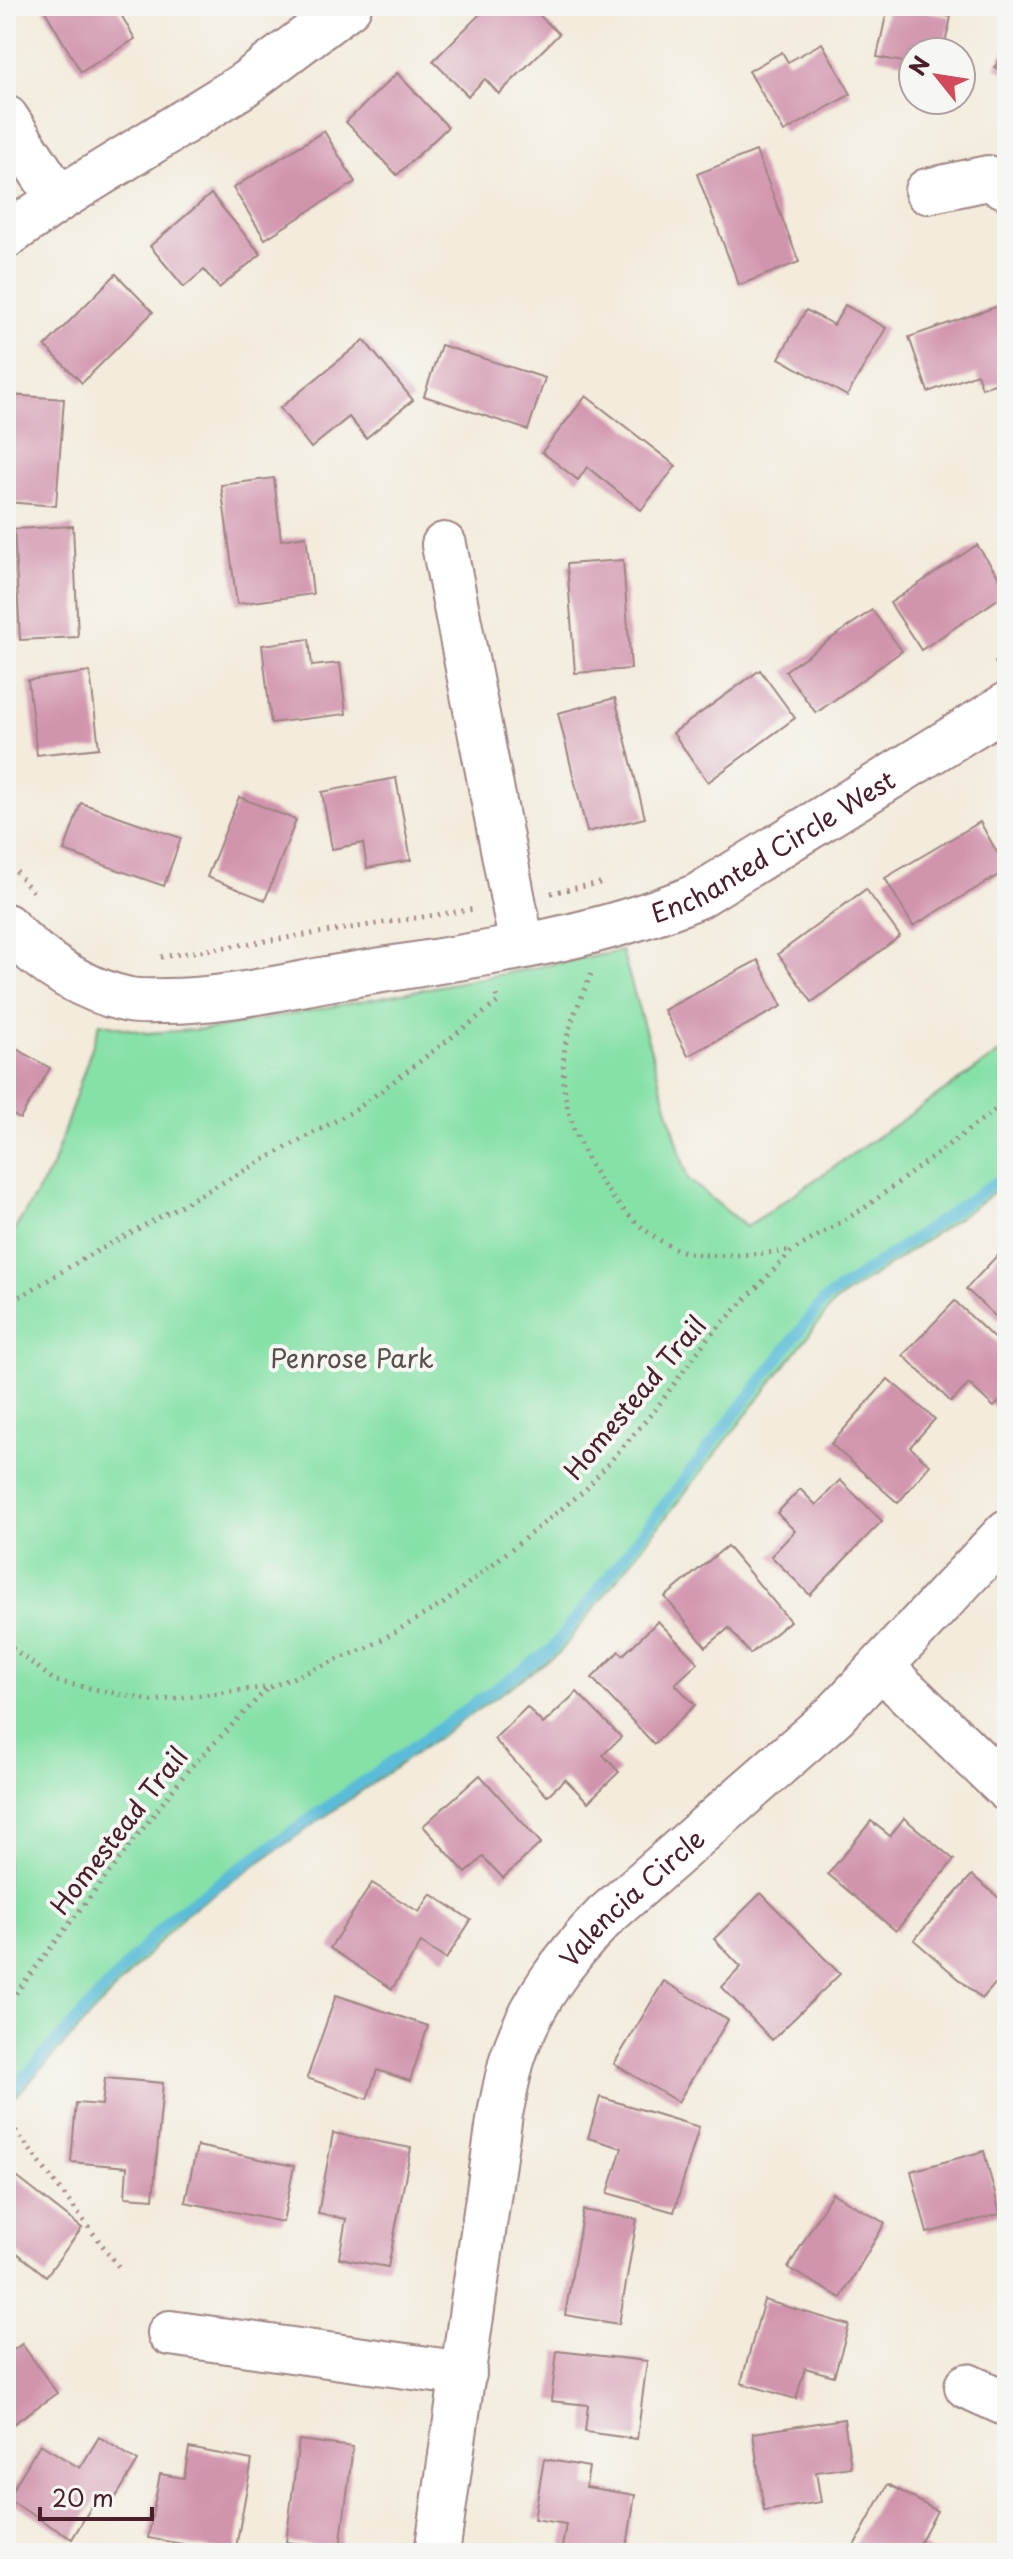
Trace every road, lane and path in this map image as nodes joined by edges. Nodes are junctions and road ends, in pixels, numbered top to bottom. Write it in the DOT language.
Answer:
graph roads {
  1 [pos="349,6"];
  2 [pos="6,118"];
  3 [pos="1007,187"];
  4 [pos="927,191"];
  5 [pos="59,199"];
  6 [pos="6,236"];
  7 [pos="444,545"];
  8 [pos="1007,705"];
  9 [pos="6,926"];
  10 [pos="522,946"];
  11 [pos="596,962"];
  12 [pos="493,982"];
  13 [pos="1007,1101"];
  14 [pos="792,1251"];
  15 [pos="6,1305"];
  16 [pos="1007,1532"];
  17 [pos="6,1643"];
  18 [pos="881,1667"];
  19 [pos="270,1687"];
  20 [pos="1007,1789"];
  21 [pos="6,2006"];
  22 [pos="7,2120"];
  23 [pos="121,2270"];
  24 [pos="170,2333"];
  25 [pos="464,2374"];
  26 [pos="967,2386"];
  27 [pos="1007,2404"];
  28 [pos="437,2553"];
  1 -- 5 [label="street"];
  2 -- 5 [label="street"];
  3 -- 4 [label="street"];
  5 -- 6 [label="street"];
  7 -- 10 [label="street"];
  8 -- 10 [label="street, Enchanted Circle West"];
  9 -- 10 [label="street, Enchanted Circle West"];
  11 -- 14 [label="path"];
  12 -- 15 [label="path"];
  13 -- 14 [label="path, Homestead Trail"];
  14 -- 19 [label="path, Homestead Trail"];
  16 -- 18 [label="street, Valencia Circle"];
  17 -- 19 [label="path, Homestead Trail"];
  18 -- 20 [label="street"];
  18 -- 25 [label="street, Valencia Circle"];
  19 -- 21 [label="path, Homestead Trail"];
  22 -- 23 [label="path"];
  24 -- 25 [label="street"];
  25 -- 28 [label="street, Valencia Circle"];
  26 -- 27 [label="street"];
}
